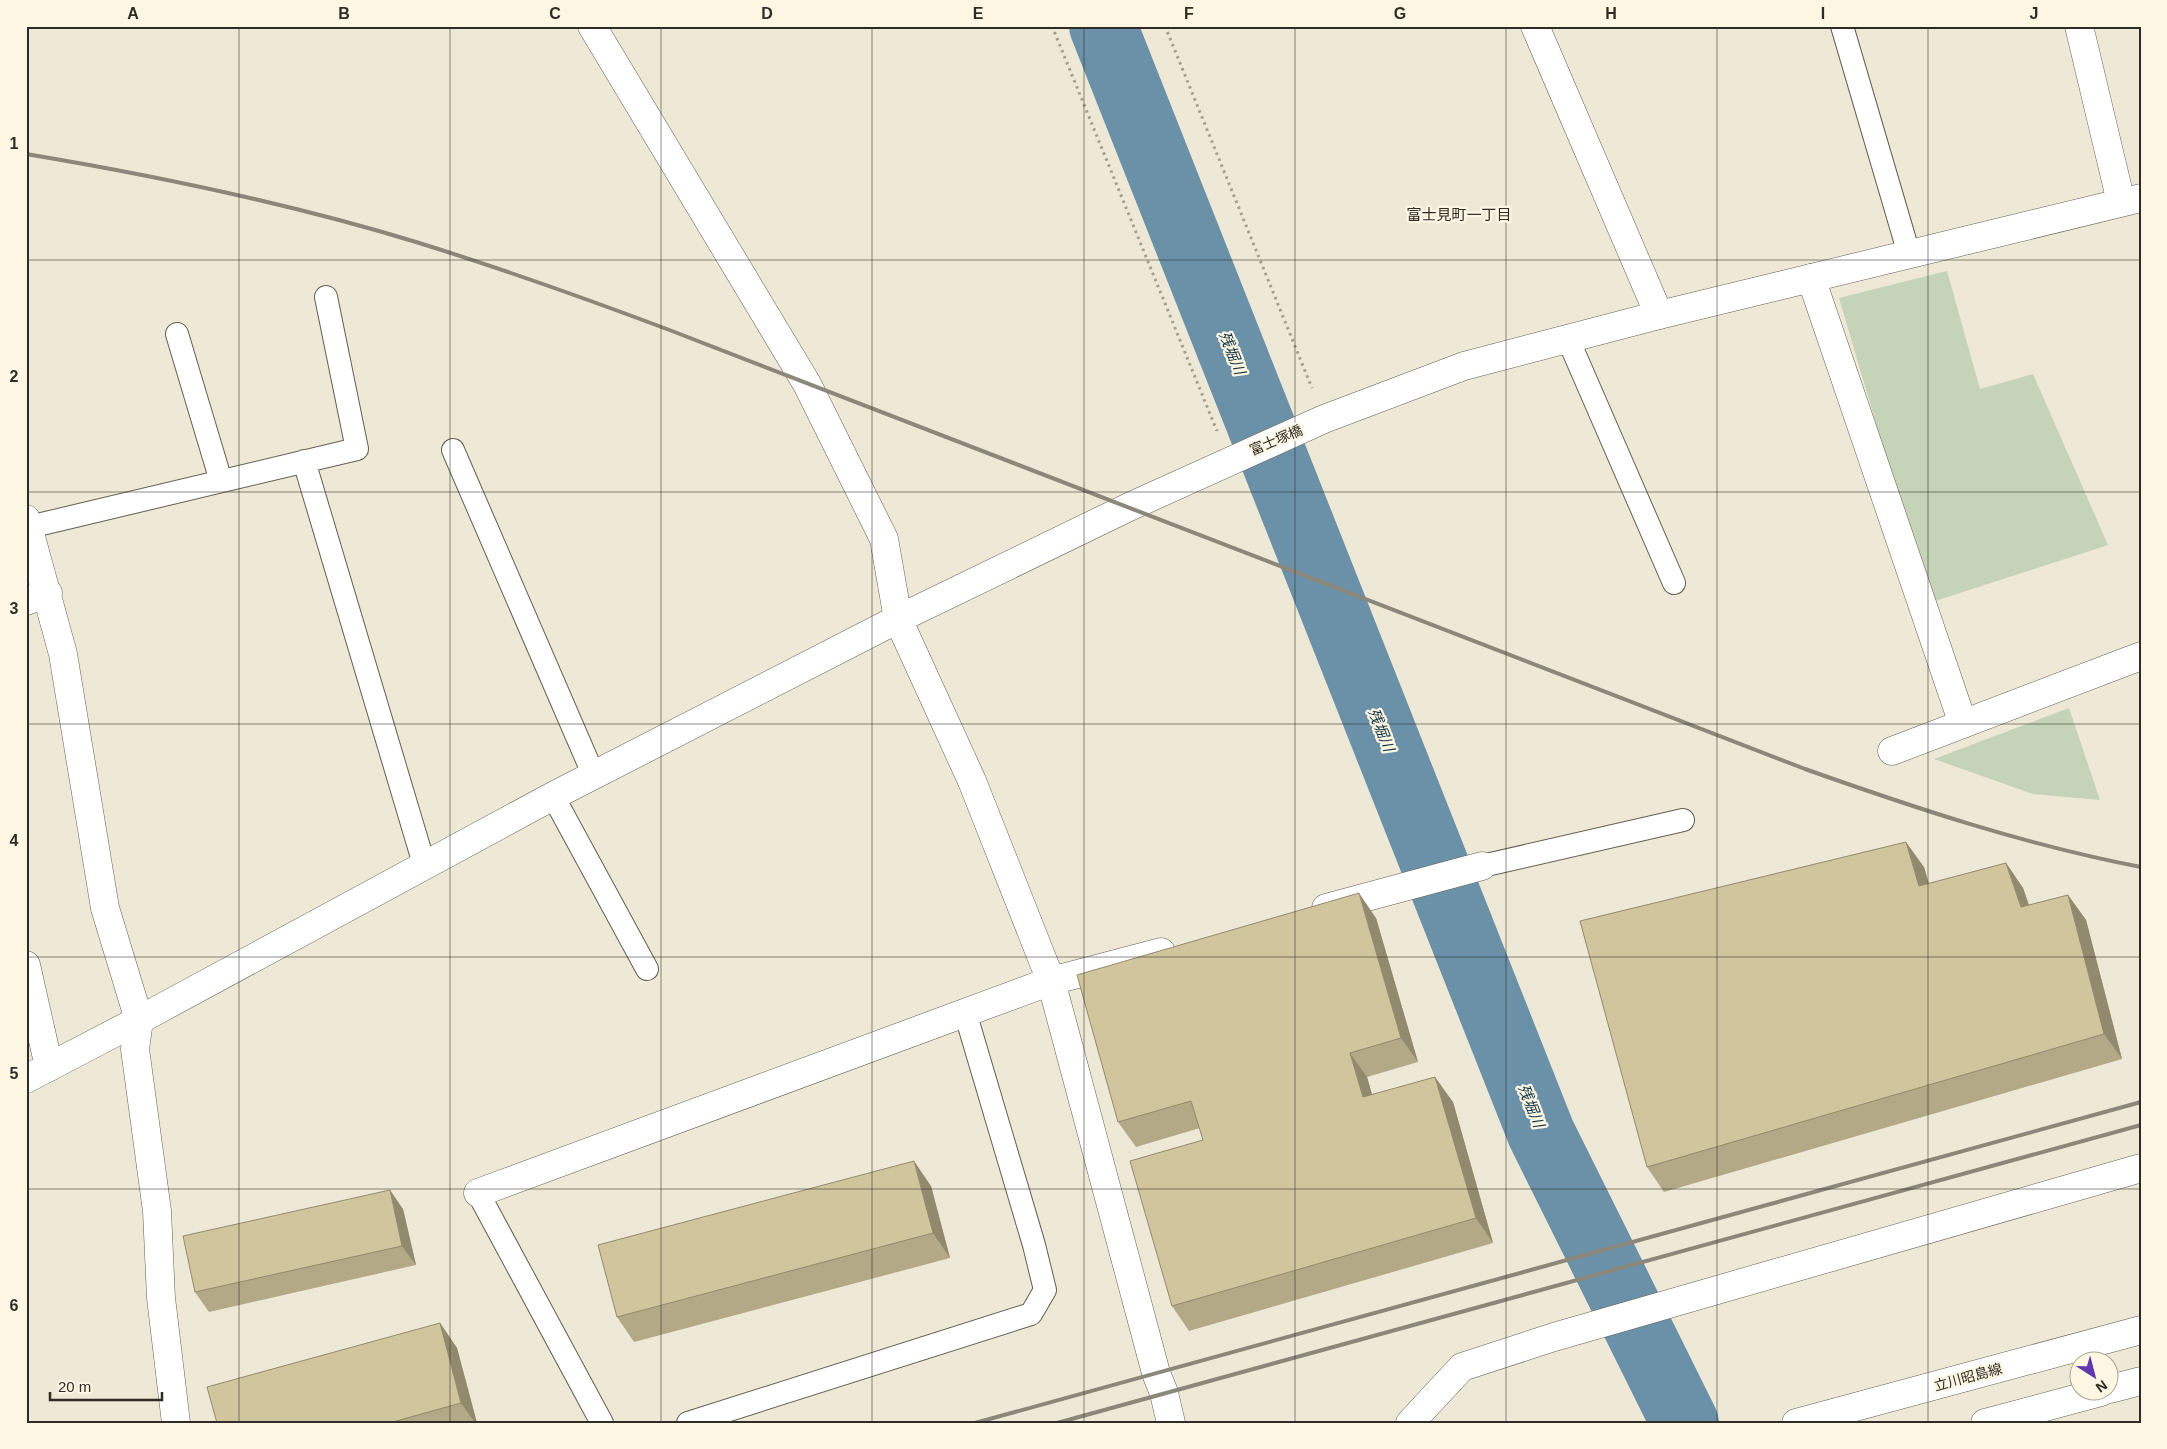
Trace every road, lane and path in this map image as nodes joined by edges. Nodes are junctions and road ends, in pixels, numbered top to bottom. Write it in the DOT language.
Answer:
graph roads {
  1 [pos="592,26"];
  2 [pos="1052,26"];
  3 [pos="1165,26"];
  4 [pos="1536,26"];
  5 [pos="1842,26"];
  6 [pos="2079,26"];
  7 [pos="2131,200"];
  8 [pos="1909,254"];
  9 [pos="1811,278"];
  10 [pos="326,297"];
  11 [pos="1659,315"];
  12 [pos="177,334"];
  13 [pos="1568,340"];
  14 [pos="1324,419"];
  15 [pos="453,450"];
  16 [pos="1228,460"];
  17 [pos="304,461"];
  18 [pos="221,481"];
  19 [pos="28,523"];
  20 [pos="1674,583"];
  21 [pos="37,597"];
  22 [pos="898,619"];
  23 [pos="2141,656"];
  24 [pos="1963,724"];
  25 [pos="1892,751"];
  26 [pos="594,776"];
  27 [pos="553,796"];
  28 [pos="1683,820"];
  29 [pos="424,864"];
  30 [pos="1482,866"];
  31 [pos="1306,914"];
  32 [pos="1183,946"];
  33 [pos="26,965"];
  34 [pos="647,969"];
  35 [pos="1051,981"];
  36 [pos="965,1012"];
  37 [pos="139,1020"];
  38 [pos="38,1073"];
  39 [pos="2141,1168"];
  40 [pos="478,1193"];
  41 [pos="2141,1330"];
  42 [pos="2141,1381"];
  43 [pos="2120,1386"];
  44 [pos="2070,1400"];
  45 [pos="176,1423"];
  46 [pos="602,1423"];
  47 [pos="688,1423"];
  48 [pos="1171,1423"];
  49 [pos="1410,1423"];
  50 [pos="1796,1423"];
  51 [pos="1984,1423"];
  1 -- 22 [label="street"];
  2 -- 16 [label="path"];
  3 -- 14 [label="path"];
  4 -- 11 [label="street"];
  5 -- 8 [label="lane"];
  6 -- 7 [label="street"];
  7 -- 8 [label="street, 富士塚橋"];
  8 -- 9 [label="street, 富士塚橋"];
  9 -- 11 [label="street, 富士塚橋"];
  9 -- 24 [label="street"];
  10 -- 17 [label="lane"];
  11 -- 13 [label="street, 富士塚橋"];
  12 -- 18 [label="lane"];
  13 -- 14 [label="street, 富士塚橋"];
  13 -- 20 [label="lane"];
  14 -- 16 [label="street, 富士塚橋"];
  15 -- 26 [label="lane"];
  16 -- 22 [label="street, 富士塚橋"];
  17 -- 18 [label="lane"];
  17 -- 29 [label="lane"];
  18 -- 19 [label="lane"];
  19 -- 21 [label="street"];
  21 -- 37 [label="street"];
  22 -- 26 [label="street, 富士塚橋"];
  22 -- 35 [label="street"];
  23 -- 24 [label="street"];
  24 -- 25 [label="street"];
  26 -- 27 [label="street, 富士塚橋"];
  27 -- 29 [label="street, 富士塚橋"];
  27 -- 34 [label="lane"];
  28 -- 30 [label="lane"];
  29 -- 37 [label="street, 富士塚橋"];
  30 -- 31 [label="street"];
  32 -- 35 [label="street"];
  33 -- 38 [label="street"];
  35 -- 36 [label="street"];
  35 -- 48 [label="street"];
  36 -- 40 [label="street"];
  36 -- 47 [label="lane"];
  37 -- 38 [label="street, 富士塚橋"];
  37 -- 45 [label="street"];
  39 -- 49 [label="street"];
  40 -- 46 [label="lane"];
  41 -- 50 [label="street, 立川昭島線"];
  42 -- 43 [label="street"];
  44 -- 51 [label="street"];
}
